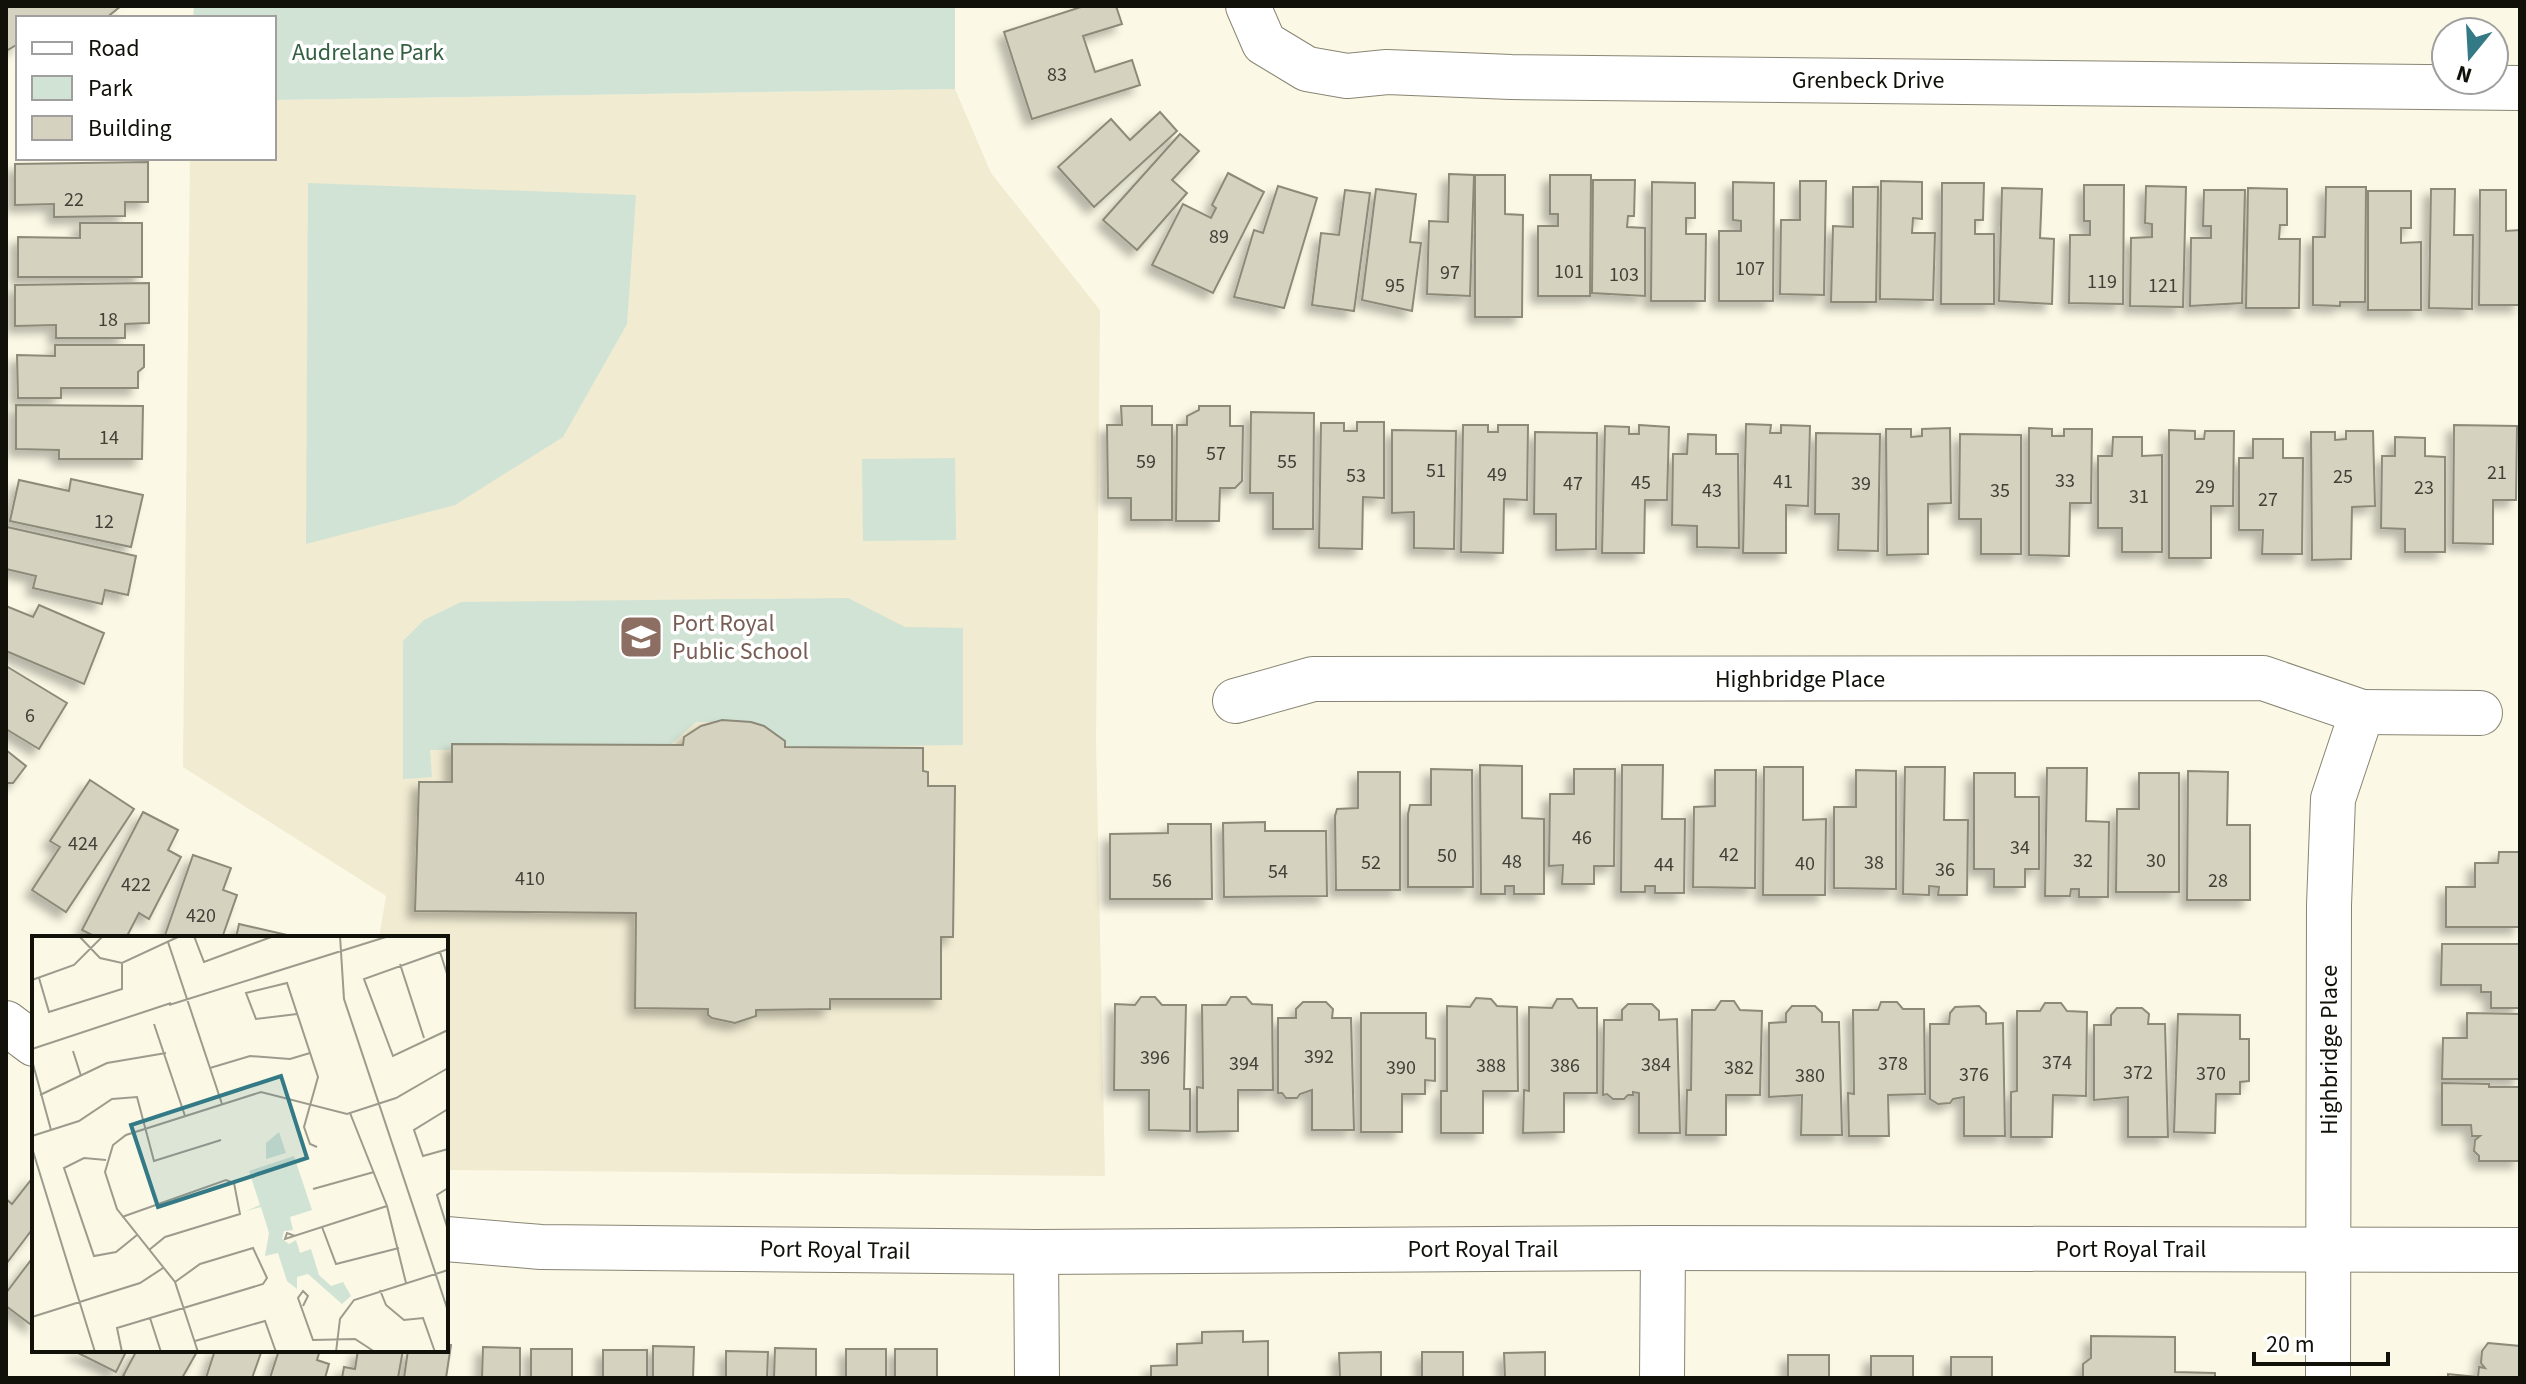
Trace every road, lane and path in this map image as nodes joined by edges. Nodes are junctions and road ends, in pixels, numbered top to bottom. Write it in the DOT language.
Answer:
graph roads {
  1 [pos="1248,6"];
  2 [pos="2520,88"];
  3 [pos="1235,701"];
  4 [pos="2362,712"];
  5 [pos="2480,713"];
  6 [pos="6,1023"];
  7 [pos="32,1042"];
  8 [pos="448,1239"];
  9 [pos="1663,1248"];
  10 [pos="2328,1249"];
  11 [pos="2520,1250"];
  12 [pos="1036,1252"];
  13 [pos="1037,1378"];
  14 [pos="1662,1378"];
  15 [pos="2328,1378"];
  1 -- 2 [label="street, Grenbeck Drive"];
  3 -- 4 [label="street, Highbridge Place"];
  4 -- 5 [label="street, Highbridge Place"];
  4 -- 10 [label="street, Highbridge Place"];
  6 -- 7 [label="street"];
  8 -- 12 [label="street, Port Royal Trail"];
  9 -- 10 [label="street, Port Royal Trail"];
  9 -- 12 [label="street, Port Royal Trail"];
  9 -- 14 [label="street"];
  10 -- 11 [label="street, Port Royal Trail"];
  10 -- 15 [label="street, Highbridge Place"];
  12 -- 13 [label="street"];
}
